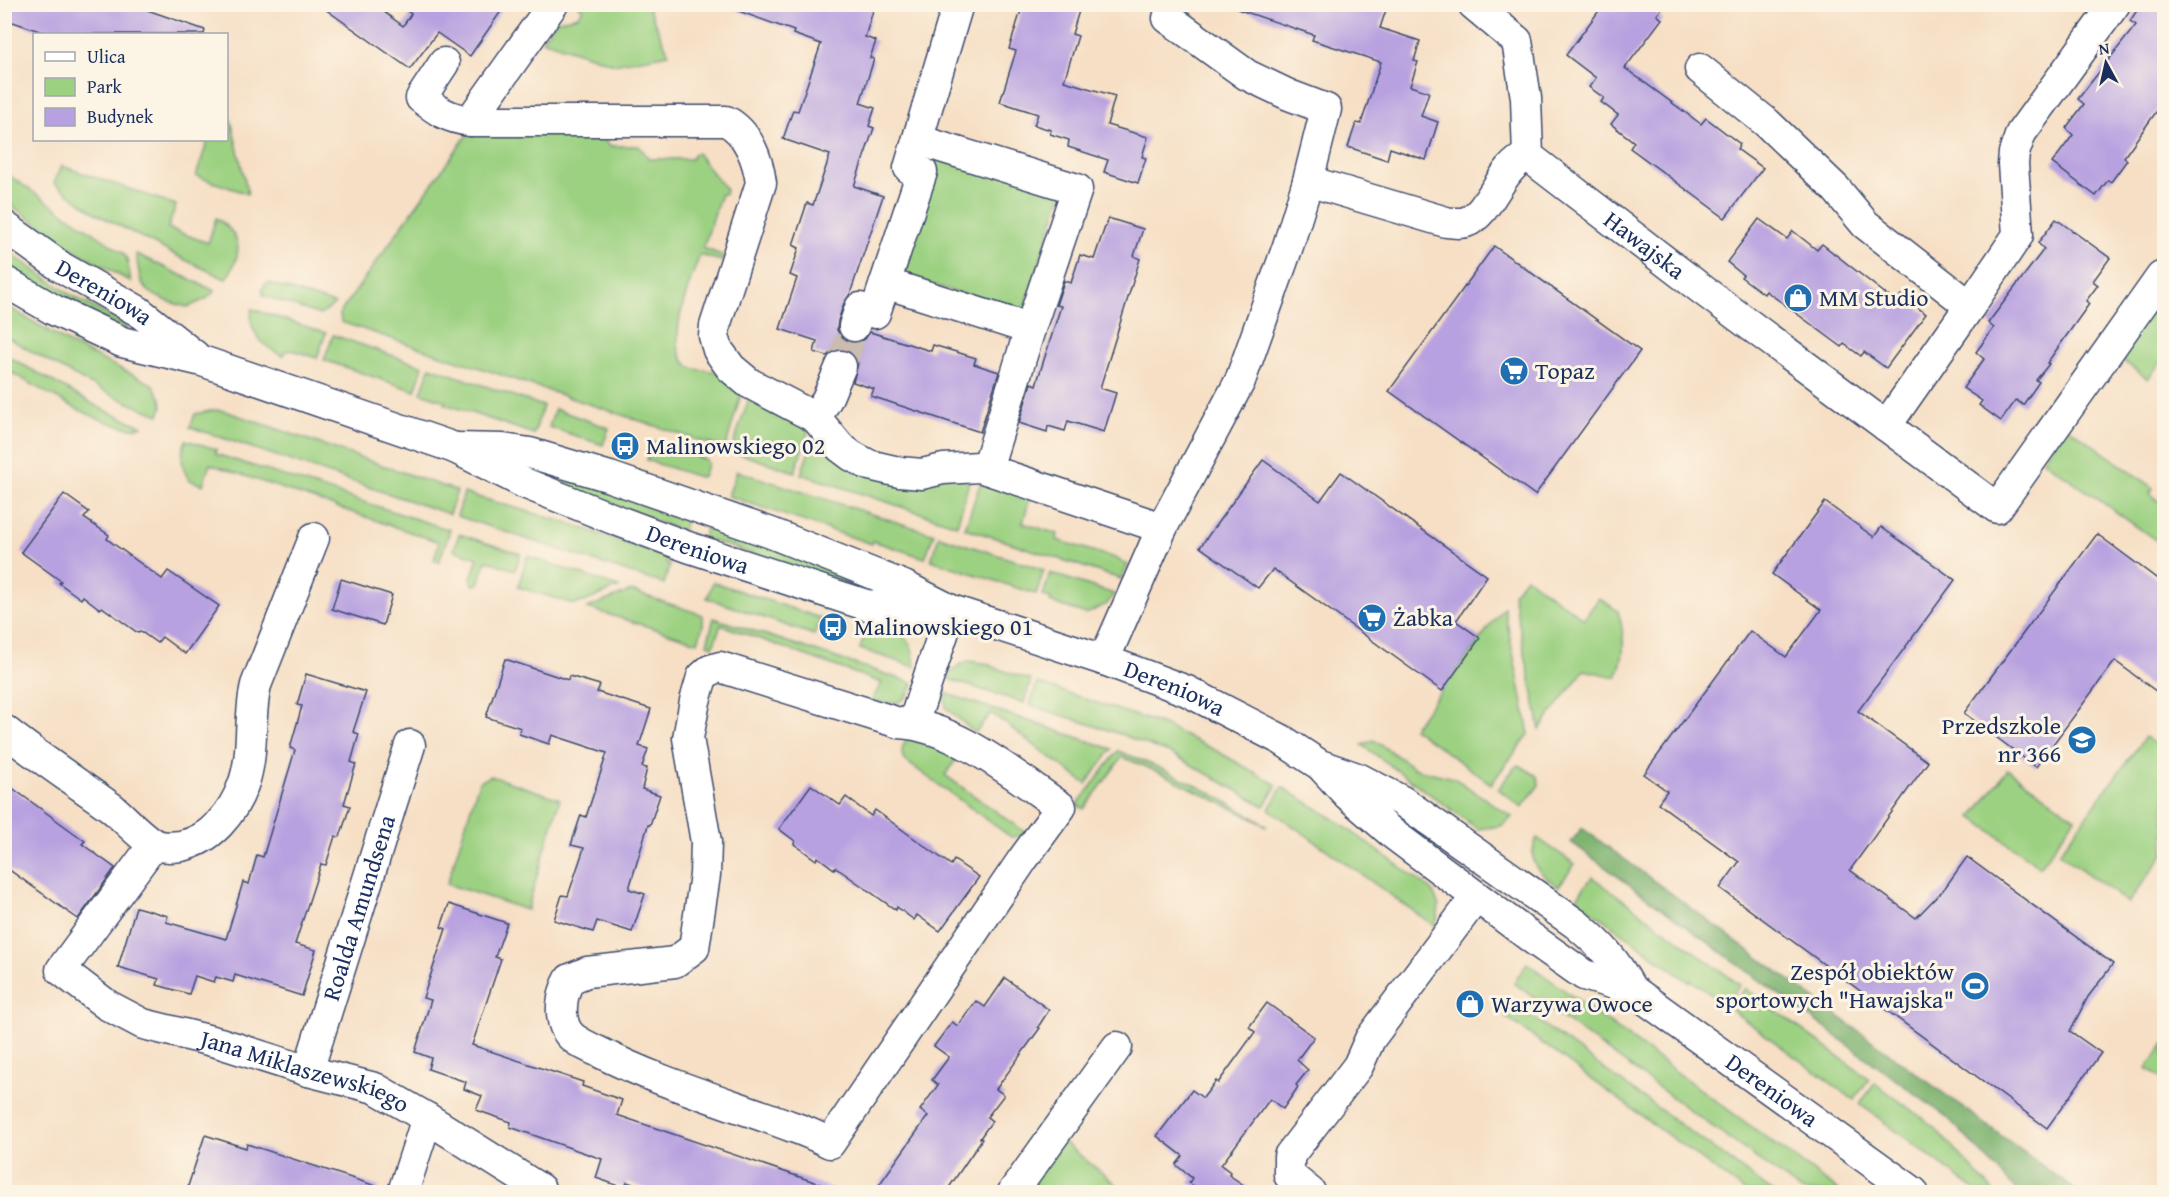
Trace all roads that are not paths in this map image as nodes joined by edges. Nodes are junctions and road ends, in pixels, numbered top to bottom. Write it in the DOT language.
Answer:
graph roads {
  1 [pos="553,4"];
  2 [pos="958,4"];
  3 [pos="2115,4"];
  4 [pos="1484,8"];
  5 [pos="1168,18"];
  6 [pos="444,63"];
  7 [pos="1700,69"];
  8 [pos="470,121"];
  9 [pos="918,140"];
  10 [pos="1528,156"];
  11 [pos="1308,181"];
  12 [pos="4,226"];
  13 [pos="2162,277"];
  14 [pos="4,281"];
  15 [pos="885,282"];
  16 [pos="1970,306"];
  17 [pos="854,326"];
  18 [pos="1030,329"];
  19 [pos="202,362"];
  20 [pos="841,366"];
  21 [pos="816,418"];
  22 [pos="1886,426"];
  23 [pos="455,448"];
  24 [pos="987,469"];
  25 [pos="1162,528"];
  26 [pos="314,538"];
  27 [pos="951,610"];
  28 [pos="1104,660"];
  29 [pos="913,724"];
  30 [pos="4,730"];
  31 [pos="410,745"];
  32 [pos="1320,765"];
  33 [pos="154,844"];
  34 [pos="1476,897"];
  35 [pos="1631,989"];
  36 [pos="1117,1047"];
  37 [pos="308,1071"];
  38 [pos="427,1118"];
  39 [pos="403,1192"];
  40 [pos="539,1192"];
  41 [pos="1013,1192"];
  42 [pos="1310,1192"];
  43 [pos="1913,1192"];
  1 -- 8 [label="street"];
  2 -- 9 [label="street"];
  3 -- 16 [label="street"];
  4 -- 10 [label="street"];
  5 -- 11 [label="street"];
  6 -- 8 [label="street"];
  7 -- 16 [label="street"];
  8 -- 21 [label="street"];
  9 -- 15 [label="street"];
  9 -- 18 [label="street"];
  10 -- 11 [label="street"];
  10 -- 22 [label="street, Hawajska"];
  11 -- 25 [label="street"];
  12 -- 19 [label="street, Dereniowa"];
  13 -- 22 [label="street, Hawajska"];
  14 -- 19 [label="street, Dereniowa"];
  15 -- 17 [label="street"];
  15 -- 18 [label="street"];
  16 -- 22 [label="street"];
  18 -- 24 [label="street"];
  19 -- 23 [label="street, Dereniowa"];
  20 -- 21 [label="street"];
  21 -- 24 [label="street"];
  23 -- 27 [label="street, Dereniowa"];
  23 -- 27 [label="street, Dereniowa"];
  24 -- 25 [label="street"];
  25 -- 28 [label="street"];
  26 -- 33 [label="street"];
  27 -- 28 [label="street, Dereniowa"];
  27 -- 29 [label="street"];
  28 -- 32 [label="street, Dereniowa"];
  29 -- 29 [label="street"];
  30 -- 33 [label="street"];
  31 -- 37 [label="street, Roalda Amundsena"];
  32 -- 34 [label="street, Dereniowa"];
  32 -- 35 [label="street, Dereniowa"];
  33 -- 37 [label="street, Jana Miklaszewskiego"];
  34 -- 35 [label="street, Dereniowa"];
  34 -- 42 [label="street"];
  35 -- 43 [label="street, Dereniowa"];
  36 -- 41 [label="street"];
  37 -- 38 [label="street, Jana Miklaszewskiego"];
  38 -- 39 [label="street"];
  38 -- 40 [label="street, Jana Miklaszewskiego"];
}
